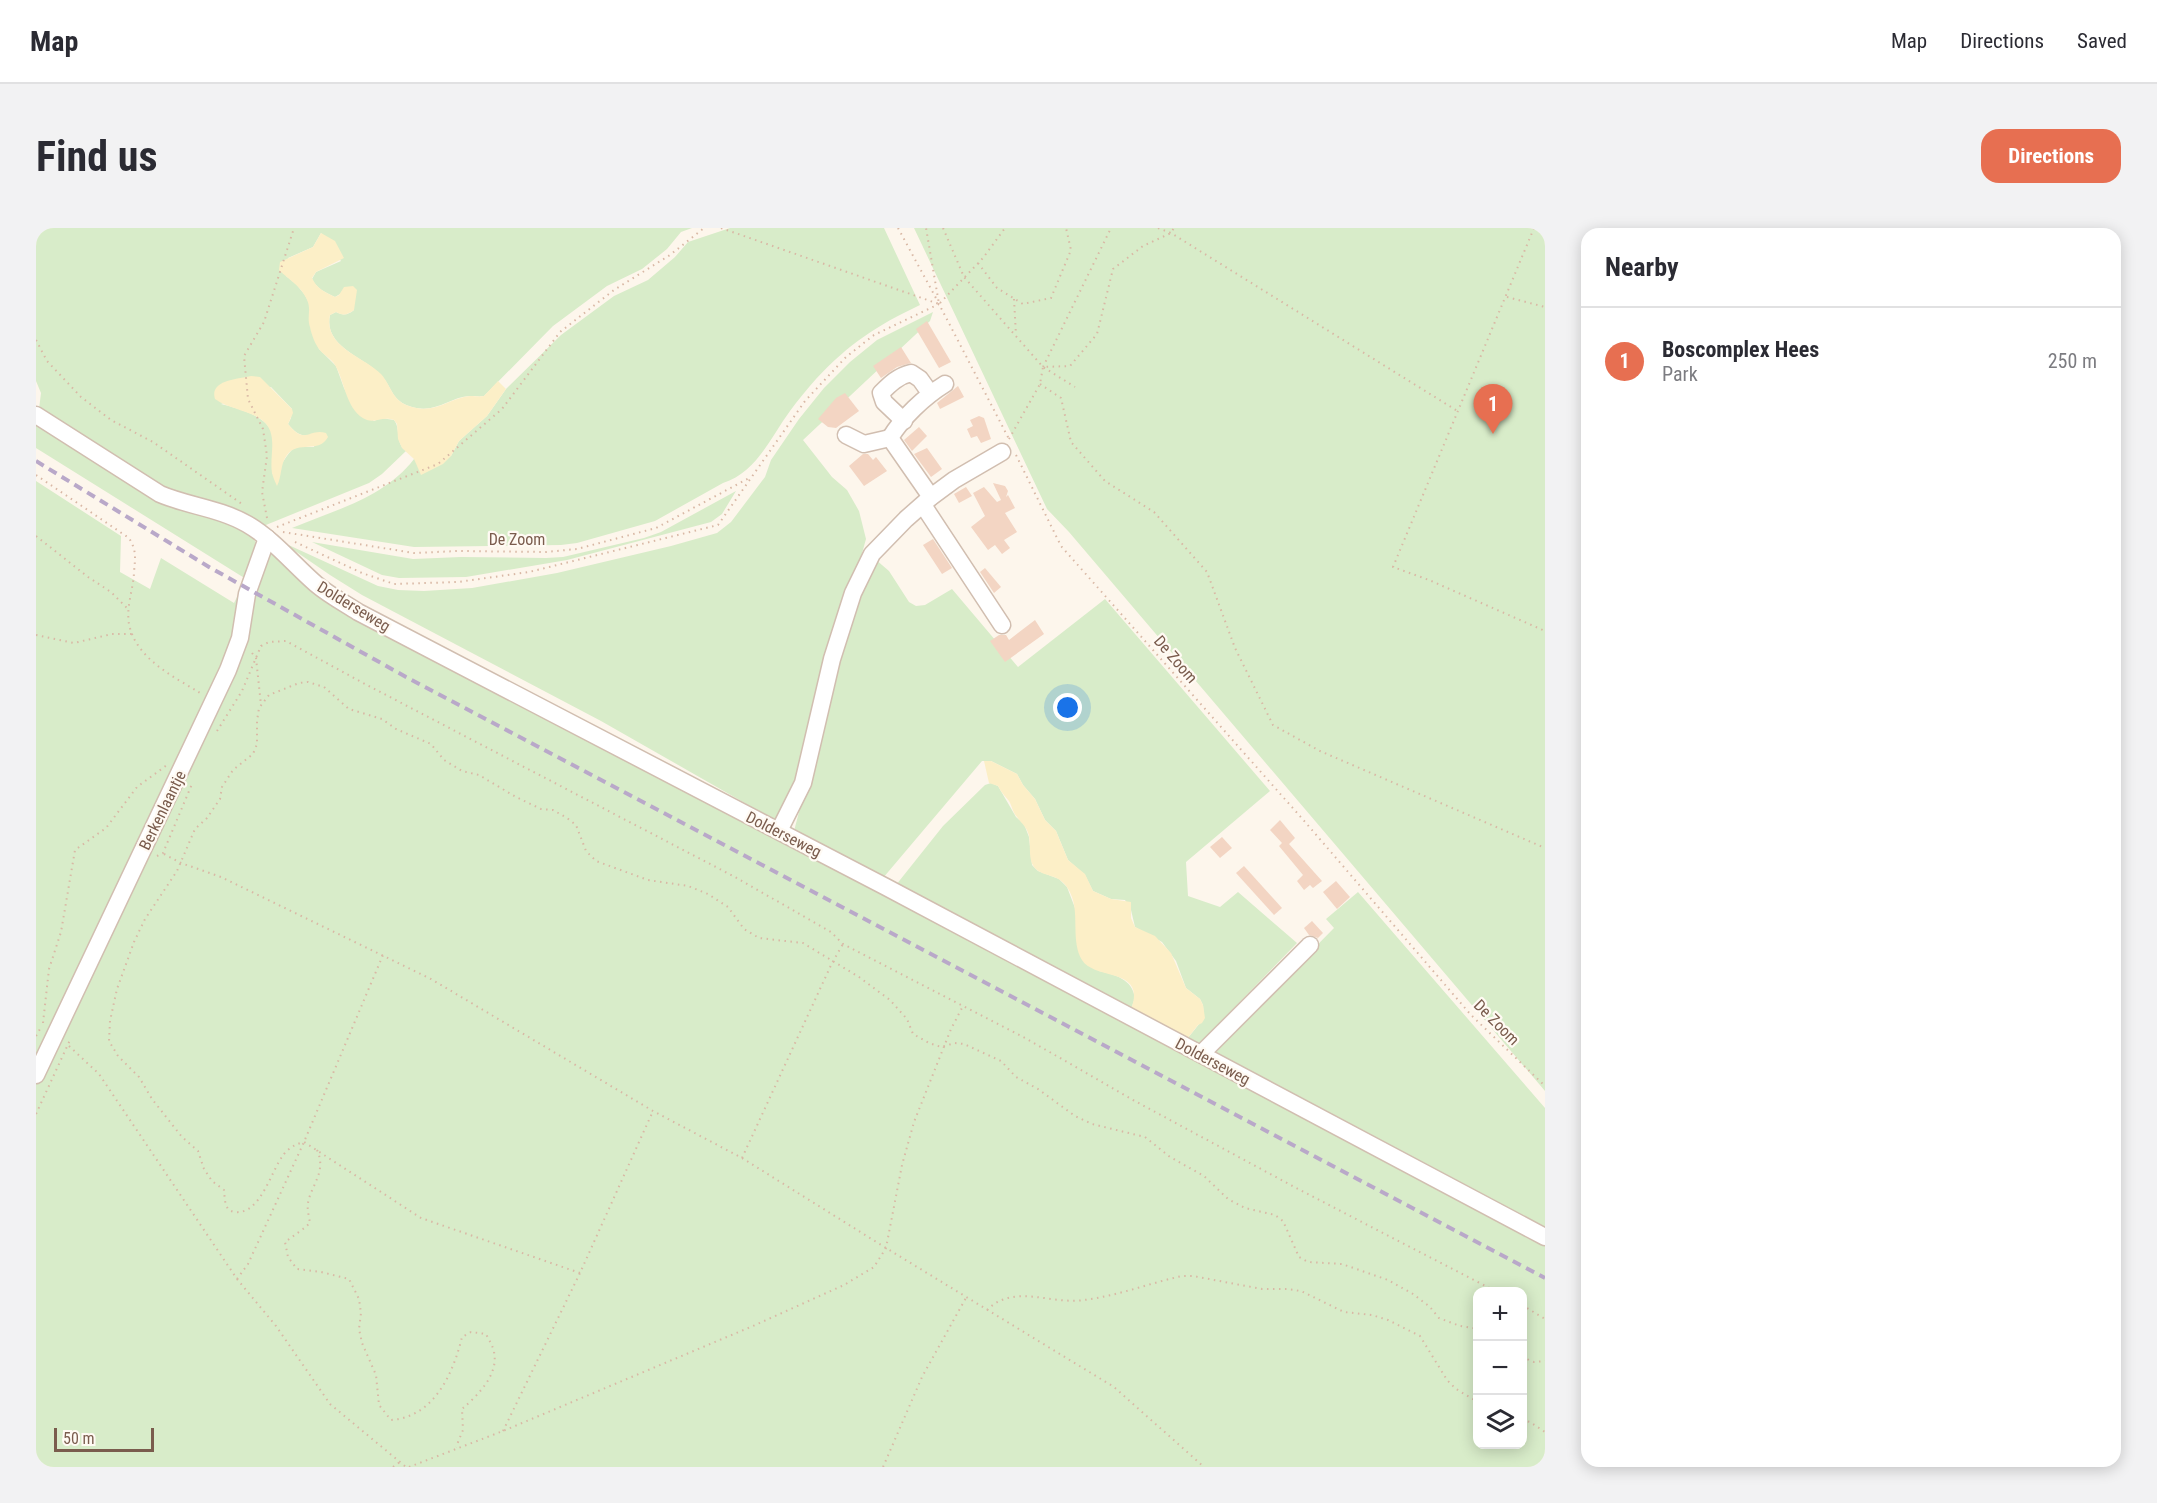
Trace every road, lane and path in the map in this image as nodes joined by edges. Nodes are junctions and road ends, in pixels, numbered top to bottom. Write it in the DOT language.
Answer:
graph roads {
  1 [pos="294,228"];
  2 [pos="704,228"];
  3 [pos="721,228"];
  4 [pos="898,228"];
  5 [pos="926,228"];
  6 [pos="943,228"];
  7 [pos="1005,228"];
  8 [pos="1066,228"];
  9 [pos="1111,228"];
  10 [pos="1158,228"];
  11 [pos="1174,228"];
  12 [pos="1534,228"];
  13 [pos="1171,233"];
  14 [pos="978,263"];
  15 [pos="964,277"];
  16 [pos="1506,297"];
  17 [pos="1014,299"];
  18 [pos="939,304"];
  19 [pos="1545,307"];
  20 [pos="1016,336"];
  21 [pos="36,340"];
  22 [pos="1043,367"];
  23 [pos="1040,384"];
  24 [pos="1075,387"];
  25 [pos="1458,412"];
  26 [pos="36,415"];
  27 [pos="904,421"];
  28 [pos="846,435"];
  29 [pos="890,438"];
  30 [pos="1008,447"];
  31 [pos="36,476"];
  32 [pos="927,501"];
  33 [pos="246,506"];
  34 [pos="267,534"];
  35 [pos="36,536"];
  36 [pos="129,610"];
  37 [pos="1002,625"];
  38 [pos="1545,631"];
  39 [pos="133,634"];
  40 [pos="36,635"];
  41 [pos="256,658"];
  42 [pos="213,700"];
  43 [pos="261,705"];
  44 [pos="217,731"];
  45 [pos="168,764"];
  46 [pos="194,778"];
  47 [pos="778,831"];
  48 [pos="1545,848"];
  49 [pos="149,852"];
  50 [pos="163,853"];
  51 [pos="181,863"];
  52 [pos="843,944"];
  53 [pos="1310,945"];
  54 [pos="383,955"];
  55 [pos="832,963"];
  56 [pos="963,1006"];
  57 [pos="71,1036"];
  58 [pos="52,1042"];
  59 [pos="946,1045"];
  60 [pos="1201,1054"];
  61 [pos="36,1075"];
  62 [pos="1545,1086"];
  63 [pos="653,1111"];
  64 [pos="36,1114"];
  65 [pos="304,1142"];
  66 [pos="315,1148"];
  67 [pos="742,1158"];
  68 [pos="1545,1238"];
  69 [pos="886,1248"];
  70 [pos="580,1273"];
  71 [pos="237,1279"];
  72 [pos="1487,1287"];
  73 [pos="967,1296"];
  74 [pos="1527,1308"];
  75 [pos="987,1310"];
  76 [pos="1545,1319"];
  77 [pos="1473,1328"];
  78 [pos="1527,1359"];
  79 [pos="1545,1361"];
  80 [pos="1473,1399"];
  81 [pos="1527,1421"];
  82 [pos="503,1431"];
  83 [pos="1545,1432"];
  84 [pos="455,1448"];
  85 [pos="400,1462"];
  86 [pos="393,1467"];
  87 [pos="408,1467"];
  88 [pos="883,1467"];
  89 [pos="1204,1467"];
  1 -- 34 [label="path"];
  2 -- 34 [label="path"];
  3 -- 18 [label="path"];
  4 -- 18 [label="path"];
  5 -- 18 [label="path"];
  6 -- 15 [label="path"];
  7 -- 14 [label="path"];
  8 -- 17 [label="path"];
  9 -- 22 [label="path"];
  10 -- 13 [label="path"];
  11 -- 13 [label="path"];
  12 -- 16 [label="path"];
  13 -- 22 [label="path"];
  13 -- 25 [label="path"];
  14 -- 15 [label="path"];
  14 -- 17 [label="path"];
  15 -- 18 [label="path"];
  15 -- 20 [label="path"];
  16 -- 19 [label="path"];
  16 -- 25 [label="path"];
  17 -- 20 [label="path"];
  20 -- 22 [label="path"];
  21 -- 33 [label="path"];
  22 -- 23 [label="path"];
  22 -- 24 [label="path"];
  23 -- 30 [label="path"];
  23 -- 48 [label="path"];
  25 -- 38 [label="path"];
  26 -- 34 [label="street, Dolderseweg"];
  27 -- 27 [label="street"];
  27 -- 29 [label="street"];
  28 -- 29 [label="street"];
  29 -- 32 [label="street"];
  30 -- 32 [label="street"];
  30 -- 62 [label="path, De Zoom"];
  31 -- 36 [label="path"];
  32 -- 37 [label="street"];
  32 -- 47 [label="street"];
  34 -- 34 [label="path, De Zoom"];
  34 -- 42 [label="street, Berkenlaantje"];
  34 -- 47 [label="street, Dolderseweg"];
  35 -- 36 [label="path"];
  36 -- 39 [label="path"];
  39 -- 40 [label="path"];
  39 -- 42 [label="path"];
  41 -- 43 [label="path"];
  41 -- 44 [label="path"];
  41 -- 52 [label="path"];
  42 -- 49 [label="street, Berkenlaantje"];
  43 -- 51 [label="path"];
  43 -- 55 [label="path"];
  45 -- 58 [label="path"];
  46 -- 50 [label="path"];
  47 -- 60 [label="street, Dolderseweg"];
  49 -- 50 [label="path"];
  49 -- 50 [label="path"];
  49 -- 58 [label="street, Berkenlaantje"];
  50 -- 51 [label="path"];
  51 -- 54 [label="path"];
  51 -- 65 [label="path"];
  52 -- 55 [label="path"];
  52 -- 56 [label="path"];
  53 -- 60 [label="street"];
  54 -- 63 [label="path"];
  54 -- 65 [label="path"];
  55 -- 59 [label="path"];
  55 -- 67 [label="path"];
  56 -- 59 [label="path"];
  56 -- 72 [label="path"];
  57 -- 58 [label="path"];
  58 -- 61 [label="street, Berkenlaantje"];
  58 -- 64 [label="path"];
  58 -- 71 [label="path"];
  59 -- 69 [label="path"];
  59 -- 77 [label="path"];
  60 -- 68 [label="street, Dolderseweg"];
  63 -- 67 [label="path"];
  63 -- 70 [label="path"];
  65 -- 66 [label="path"];
  65 -- 71 [label="path"];
  66 -- 70 [label="path"];
  66 -- 84 [label="path"];
  67 -- 69 [label="path"];
  69 -- 73 [label="path"];
  69 -- 82 [label="path"];
  70 -- 82 [label="path"];
  71 -- 85 [label="path"];
  73 -- 75 [label="path"];
  73 -- 88 [label="path"];
  74 -- 76 [label="path"];
  75 -- 80 [label="path"];
  75 -- 89 [label="path"];
  78 -- 79 [label="path"];
  81 -- 83 [label="path"];
  82 -- 84 [label="path"];
  84 -- 87 [label="path"];
  85 -- 86 [label="path"];
  85 -- 87 [label="path"];
}
